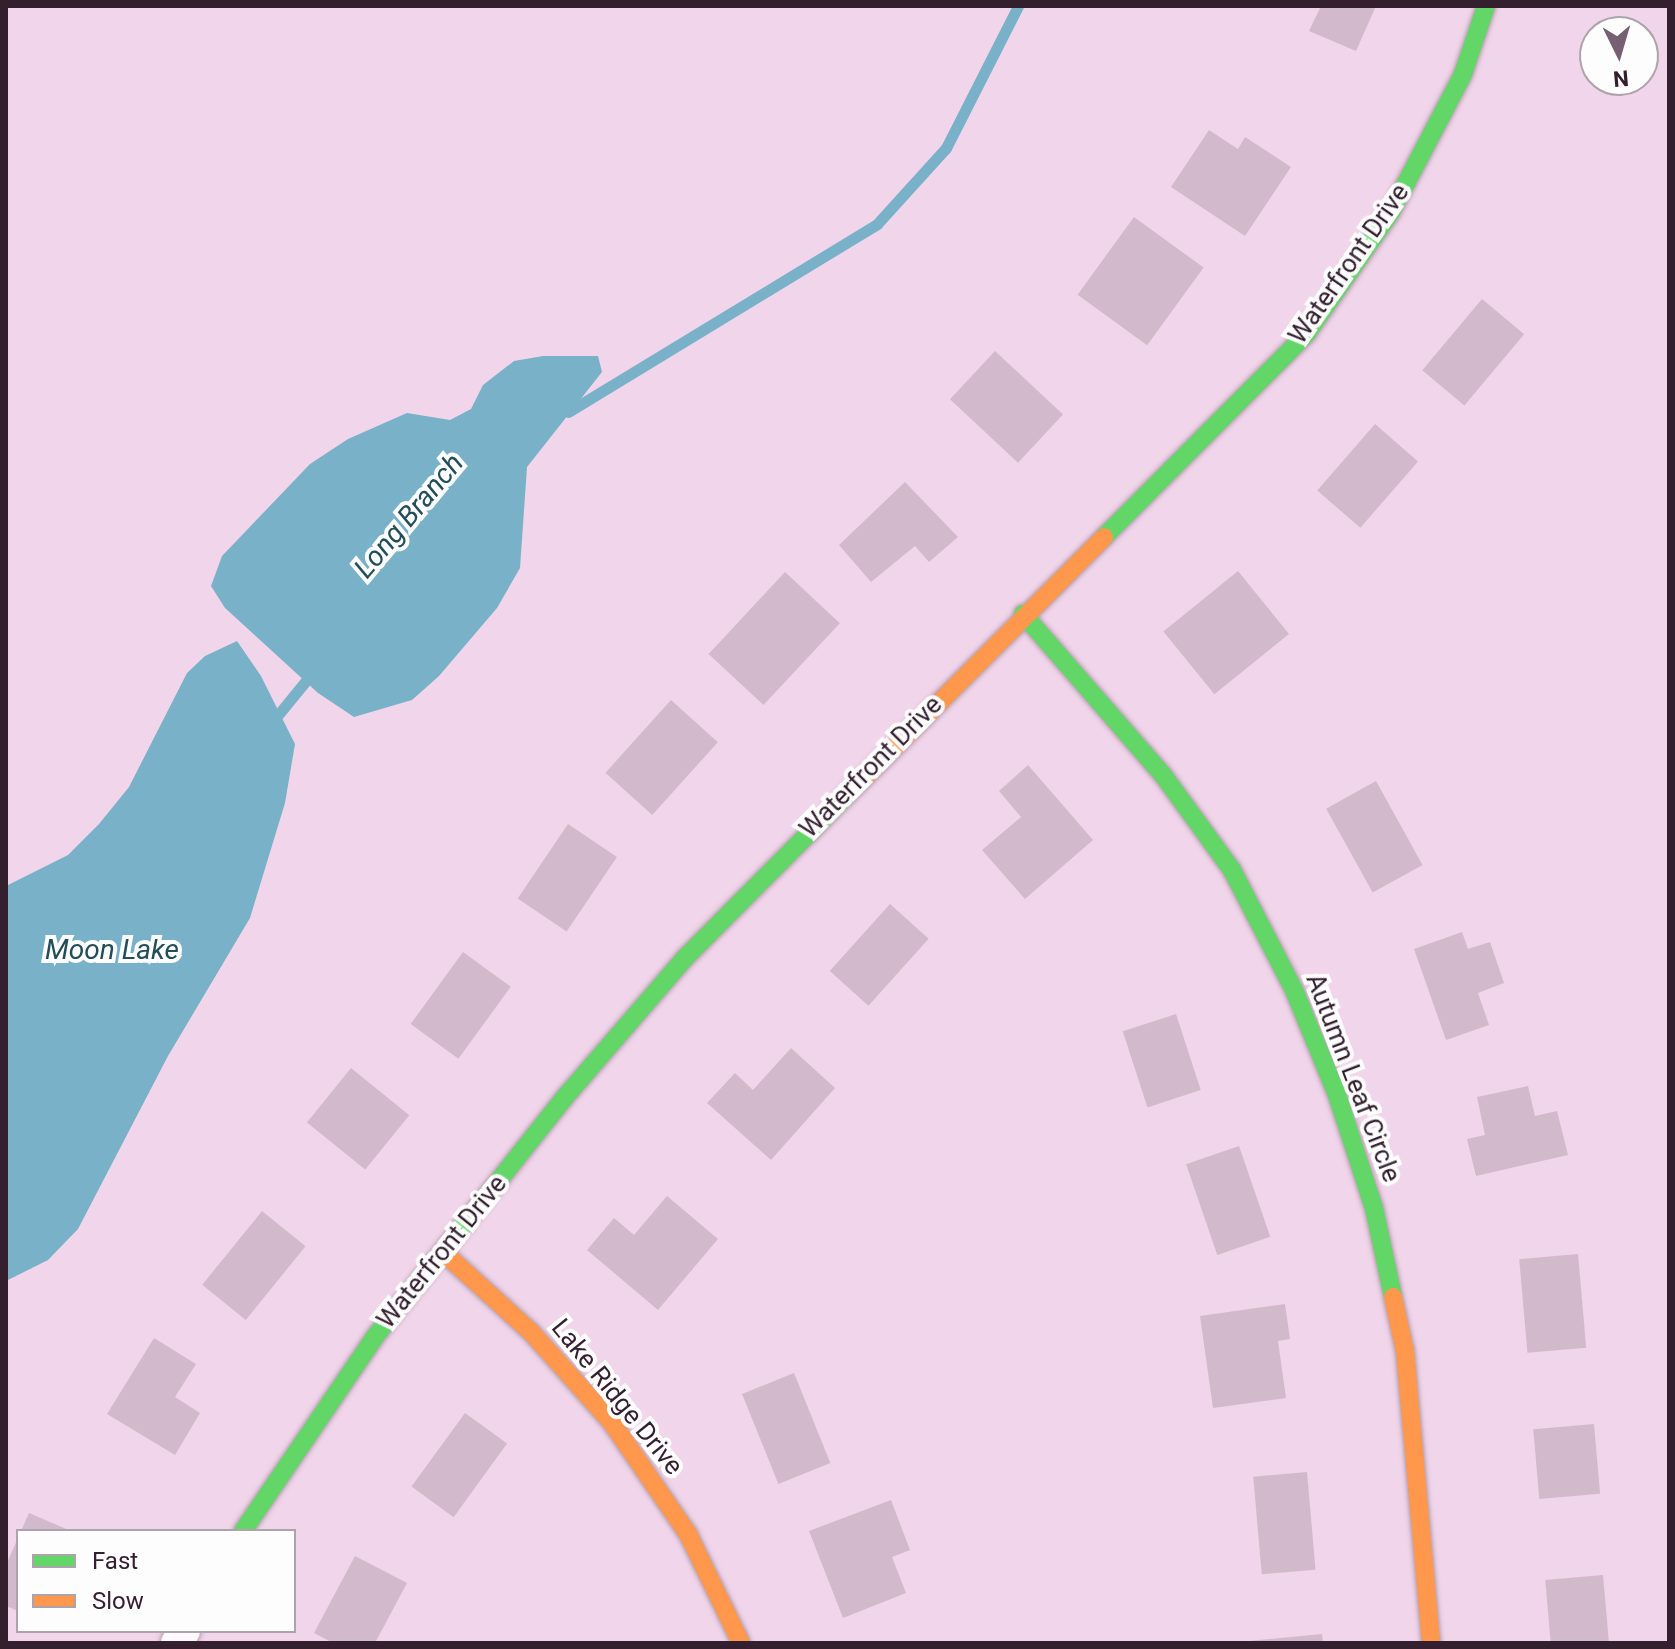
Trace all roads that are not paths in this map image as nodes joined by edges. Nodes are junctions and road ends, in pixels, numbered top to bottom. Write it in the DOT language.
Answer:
graph roads {
  1 [pos="1486,6"];
  2 [pos="1023,614"];
  3 [pos="443,1252"];
  4 [pos="244,1529"];
  5 [pos="741,1643"];
  6 [pos="1431,1643"];
  1 -- 2 [label="street, Waterfront Drive"];
  2 -- 3 [label="street, Waterfront Drive"];
  2 -- 6 [label="street, Autumn Leaf Circle"];
  3 -- 4 [label="street, Waterfront Drive"];
  3 -- 5 [label="street, Lake Ridge Drive"];
}
